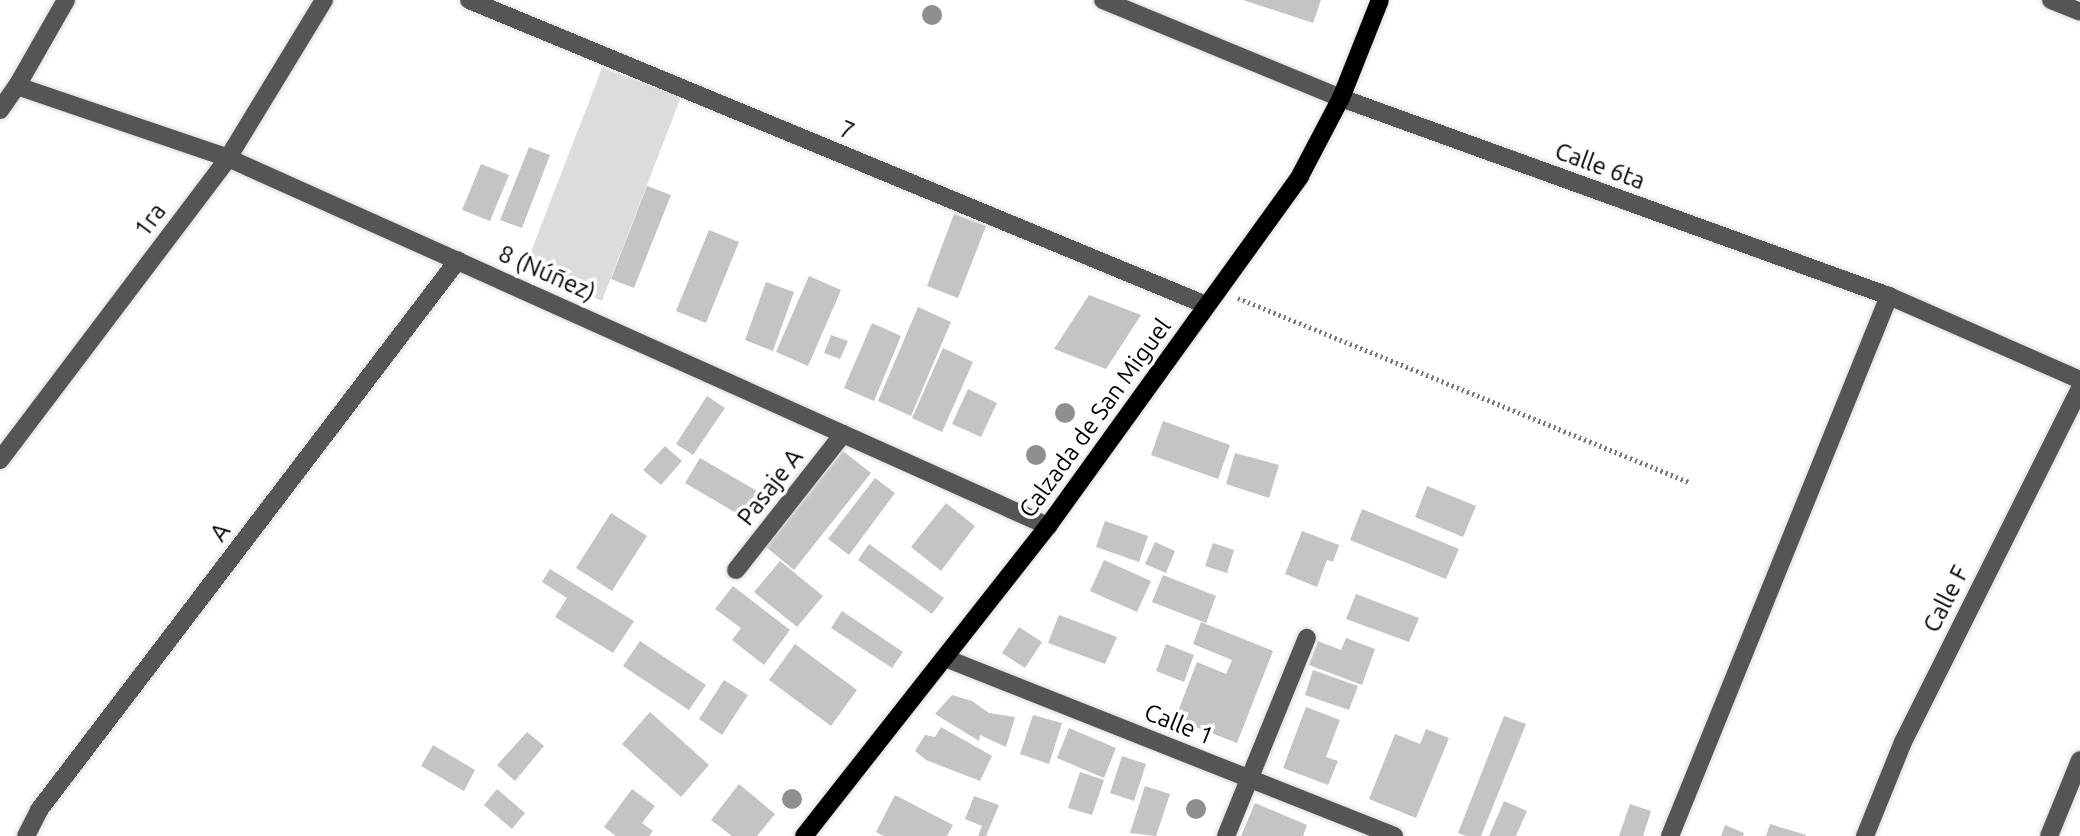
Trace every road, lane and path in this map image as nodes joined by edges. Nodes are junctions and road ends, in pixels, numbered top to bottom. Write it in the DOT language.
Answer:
graph roads {
  1 [pos="66,0"];
  2 [pos="324,0"];
  3 [pos="470,0"];
  4 [pos="1103,0"];
  5 [pos="1380,0"];
  6 [pos="2051,0"];
  7 [pos="2080,12"];
  8 [pos="17,86"];
  9 [pos="1342,99"];
  10 [pos="0,110"];
  11 [pos="228,158"];
  12 [pos="458,260"];
  13 [pos="1218,290"];
  14 [pos="1889,296"];
  15 [pos="1206,306"];
  16 [pos="2080,380"];
  17 [pos="2080,388"];
  18 [pos="843,434"];
  19 [pos="0,460"];
  20 [pos="1690,482"];
  21 [pos="1048,526"];
  22 [pos="736,570"];
  23 [pos="1307,638"];
  24 [pos="945,658"];
  25 [pos="2080,760"];
  26 [pos="1249,779"];
  27 [pos="26,836"];
  28 [pos="804,836"];
  29 [pos="1226,836"];
  30 [pos="1394,836"];
  31 [pos="1670,836"];
  32 [pos="1865,836"];
  33 [pos="2049,836"];
  1 -- 8 [label="street"];
  2 -- 11 [label="street, 1ra"];
  3 -- 15 [label="street, 7"];
  4 -- 9 [label="street, Calle 6ta"];
  5 -- 9 [label="main road, Calzada de San Miguel"];
  6 -- 7 [label="street"];
  8 -- 10 [label="street"];
  8 -- 11 [label="street, 8 (Núñez)"];
  9 -- 13 [label="main road, Calzada de San Miguel"];
  9 -- 14 [label="street, Calle 6ta"];
  11 -- 12 [label="street, 8 (Núñez)"];
  11 -- 19 [label="street, 1ra"];
  12 -- 18 [label="street, 8 (Núñez)"];
  12 -- 27 [label="street, A"];
  13 -- 15 [label="main road, Calzada de San Miguel"];
  13 -- 20 [label="path"];
  14 -- 16 [label="street, Calle 6ta"];
  14 -- 31 [label="street"];
  15 -- 21 [label="main road, Calzada de San Miguel"];
  17 -- 32 [label="street, Calle F"];
  18 -- 21 [label="street, 8 (Núñez)"];
  18 -- 22 [label="street, Pasaje A"];
  21 -- 24 [label="main road, Calzada de San Miguel"];
  23 -- 26 [label="street"];
  24 -- 26 [label="street, Calle 1"];
  24 -- 28 [label="main road, Calzada de San Miguel"];
  25 -- 33 [label="street"];
  26 -- 29 [label="street"];
  26 -- 30 [label="street, Calle 1"];
}
